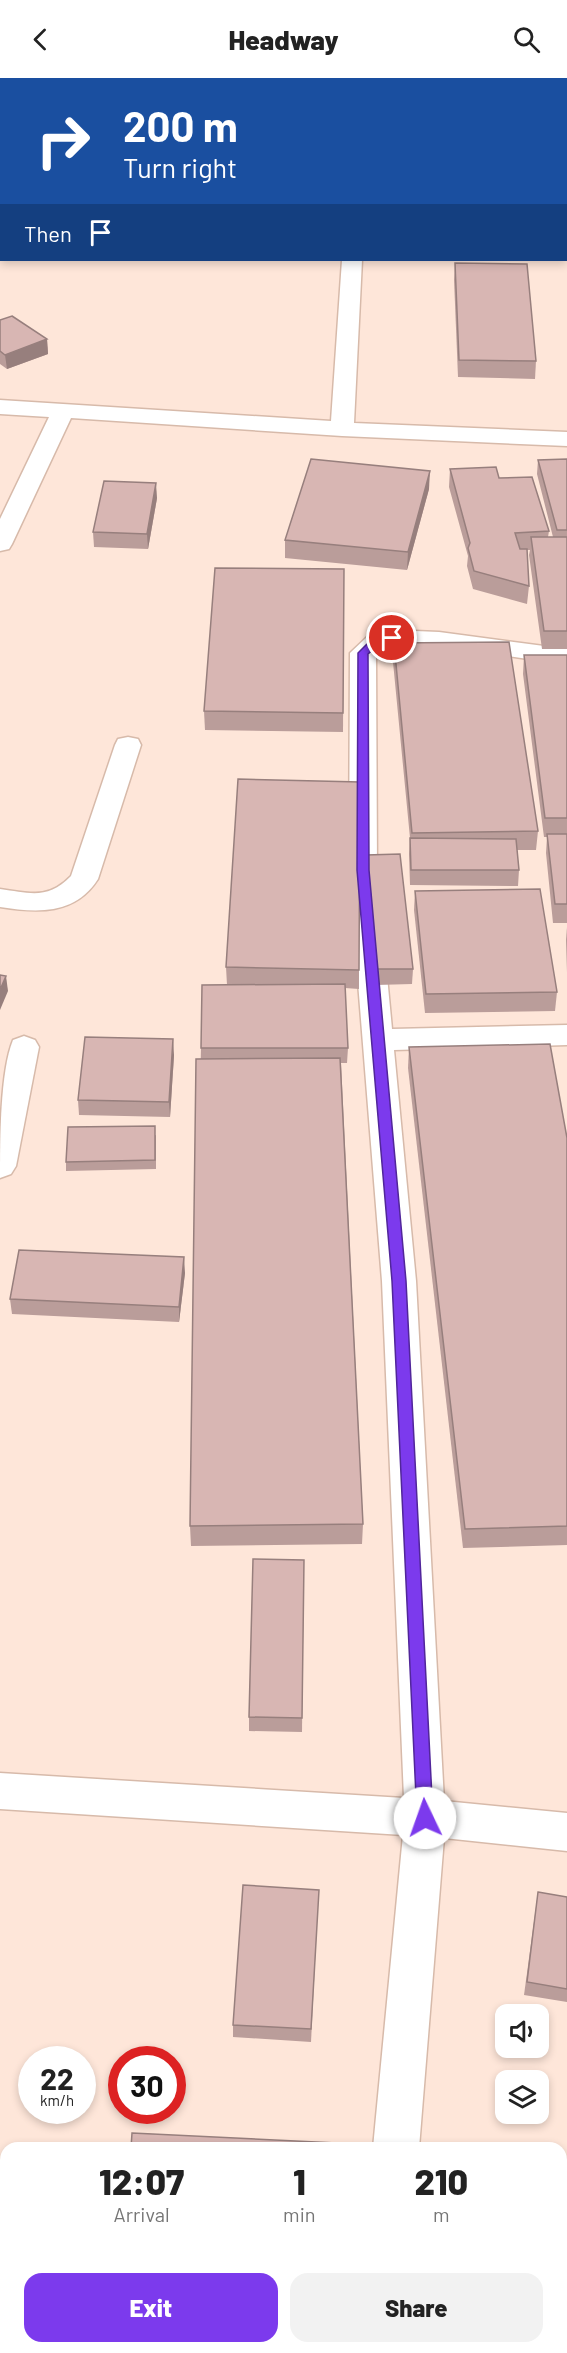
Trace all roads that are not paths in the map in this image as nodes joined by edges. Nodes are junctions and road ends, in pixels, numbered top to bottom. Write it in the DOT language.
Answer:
graph roads {
  1 [pos="352,261"];
  2 [pos="0,407"];
  3 [pos="63,412"];
  4 [pos="342,429"];
  5 [pos="567,439"];
  6 [pos="0,544"];
  7 [pos="567,657"];
  8 [pos="128,745"];
  9 [pos="0,898"];
  10 [pos="567,1035"];
  11 [pos="378,1040"];
  12 [pos="24,1047"];
  13 [pos="0,1166"];
  14 [pos="0,1791"];
  15 [pos="425,1818"];
  16 [pos="567,1832"];
  17 [pos="397,2142"];
  1 -- 4 [label="street"];
  2 -- 3 [label="street"];
  3 -- 4 [label="street"];
  3 -- 6 [label="street"];
  4 -- 5 [label="street"];
  7 -- 11 [label="street"];
  8 -- 9 [label="street"];
  10 -- 11 [label="street"];
  11 -- 15 [label="street"];
  12 -- 13 [label="street"];
  14 -- 15 [label="street"];
  15 -- 16 [label="street"];
  15 -- 17 [label="street"];
}
